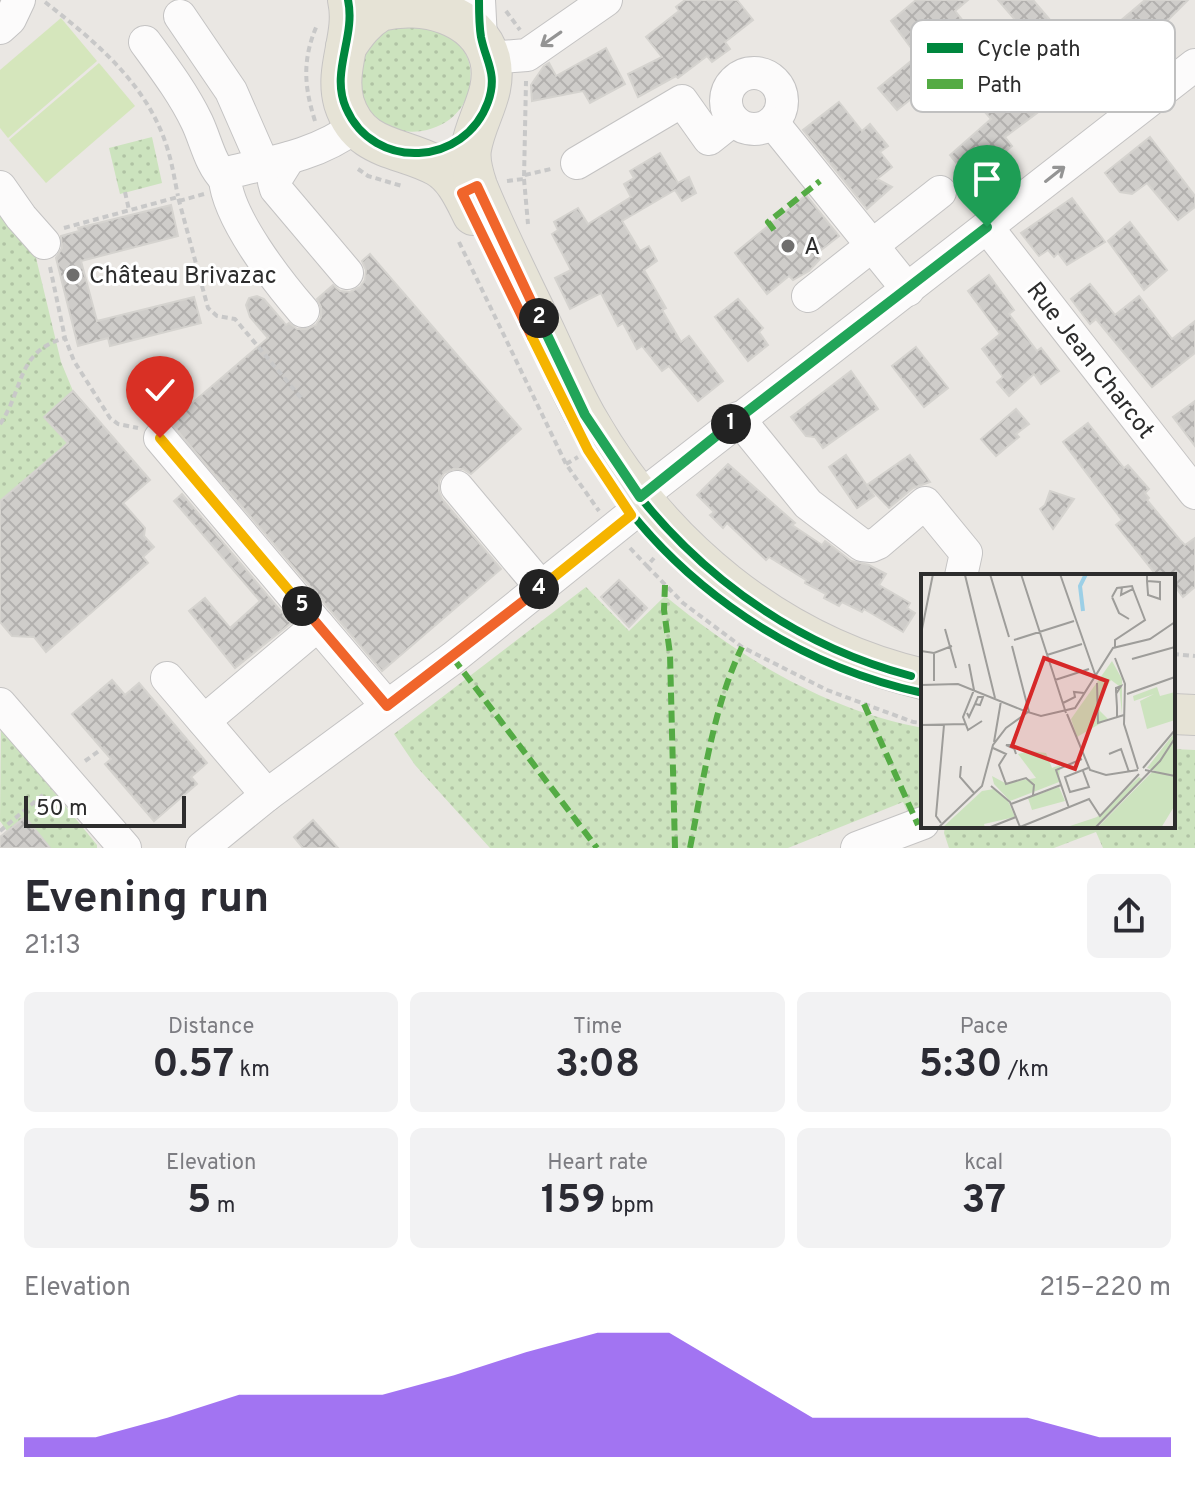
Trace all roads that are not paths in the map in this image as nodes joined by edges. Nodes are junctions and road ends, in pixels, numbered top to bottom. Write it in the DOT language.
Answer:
graph roads {
  1 [pos="19,0"];
  2 [pos="606,0"];
  3 [pos="412,1"];
  4 [pos="334,8"];
  5 [pos="180,16"];
  6 [pos="0,28"];
  7 [pos="495,32"];
  8 [pos="145,42"];
  9 [pos="346,47"];
  10 [pos="1195,65"];
  11 [pos="1175,81"];
  12 [pos="1135,112"];
  13 [pos="480,119"];
  14 [pos="733,120"];
  15 [pos="773,123"];
  16 [pos="342,134"];
  17 [pos="276,161"];
  18 [pos="577,163"];
  19 [pos="409,171"];
  20 [pos="219,185"];
  21 [pos="0,187"];
  22 [pos="940,192"];
  23 [pos="987,227"];
  24 [pos="314,234"];
  25 [pos="44,243"];
  26 [pos="872,245"];
  27 [pos="258,249"];
  28 [pos="347,273"];
  29 [pos="908,290"];
  30 [pos="808,296"];
  31 [pos="303,311"];
  32 [pos="738,418"];
  33 [pos="153,437"];
  34 [pos="457,487"];
  35 [pos="1195,493"];
  36 [pos="635,506"];
  37 [pos="961,574"];
  38 [pos="541,587"];
  39 [pos="318,625"];
  40 [pos="167,678"];
  41 [pos="921,678"];
  42 [pos="921,692"];
  43 [pos="1175,699"];
  44 [pos="1195,700"];
  45 [pos="0,704"];
  46 [pos="387,706"];
  47 [pos="1175,714"];
  48 [pos="1195,715"];
  49 [pos="204,721"];
  50 [pos="267,795"];
  51 [pos="921,824"];
  52 [pos="125,848"];
  53 [pos="202,848"];
  54 [pos="857,848"];
  1 -- 6 [label="street"];
  2 -- 7 [label="street, one-way"];
  3 -- 7 [label="main road"];
  3 -- 9 [label="main road"];
  4 -- 9 [label="main road"];
  5 -- 17 [label="street"];
  7 -- 13 [label="main road"];
  8 -- 20 [label="street"];
  9 -- 16 [label="main road"];
  11 -- 10 [label="street, one-way"];
  23 -- 12 [label="street, one-way"];
  13 -- 19 [label="main road"];
  13 -- 36 [label="main road"];
  14 -- 15 [label="street"];
  14 -- 15 [label="street"];
  14 -- 18 [label="street"];
  15 -- 26 [label="street"];
  16 -- 17 [label="street"];
  16 -- 19 [label="main road"];
  17 -- 20 [label="street"];
  17 -- 24 [label="street"];
  19 -- 36 [label="main road"];
  20 -- 27 [label="street"];
  21 -- 25 [label="street"];
  22 -- 26 [label="street"];
  23 -- 29 [label="street"];
  23 -- 35 [label="street, Rue Jean Charcot"];
  24 -- 27 [label="street"];
  24 -- 28 [label="street"];
  26 -- 29 [label="street"];
  26 -- 30 [label="street"];
  27 -- 31 [label="street"];
  29 -- 32 [label="street"];
  32 -- 36 [label="street"];
  32 -- 37 [label="street"];
  33 -- 39 [label="street"];
  34 -- 38 [label="street"];
  36 -- 38 [label="street"];
  36 -- 41 [label="main road"];
  36 -- 42 [label="main road"];
  38 -- 46 [label="street"];
  39 -- 46 [label="street"];
  39 -- 49 [label="street"];
  40 -- 49 [label="street"];
  43 -- 44 [label="main road"];
  45 -- 52 [label="street"];
  46 -- 50 [label="street"];
  47 -- 48 [label="main road"];
  49 -- 50 [label="street"];
  50 -- 53 [label="street"];
  51 -- 54 [label="street"];
}
